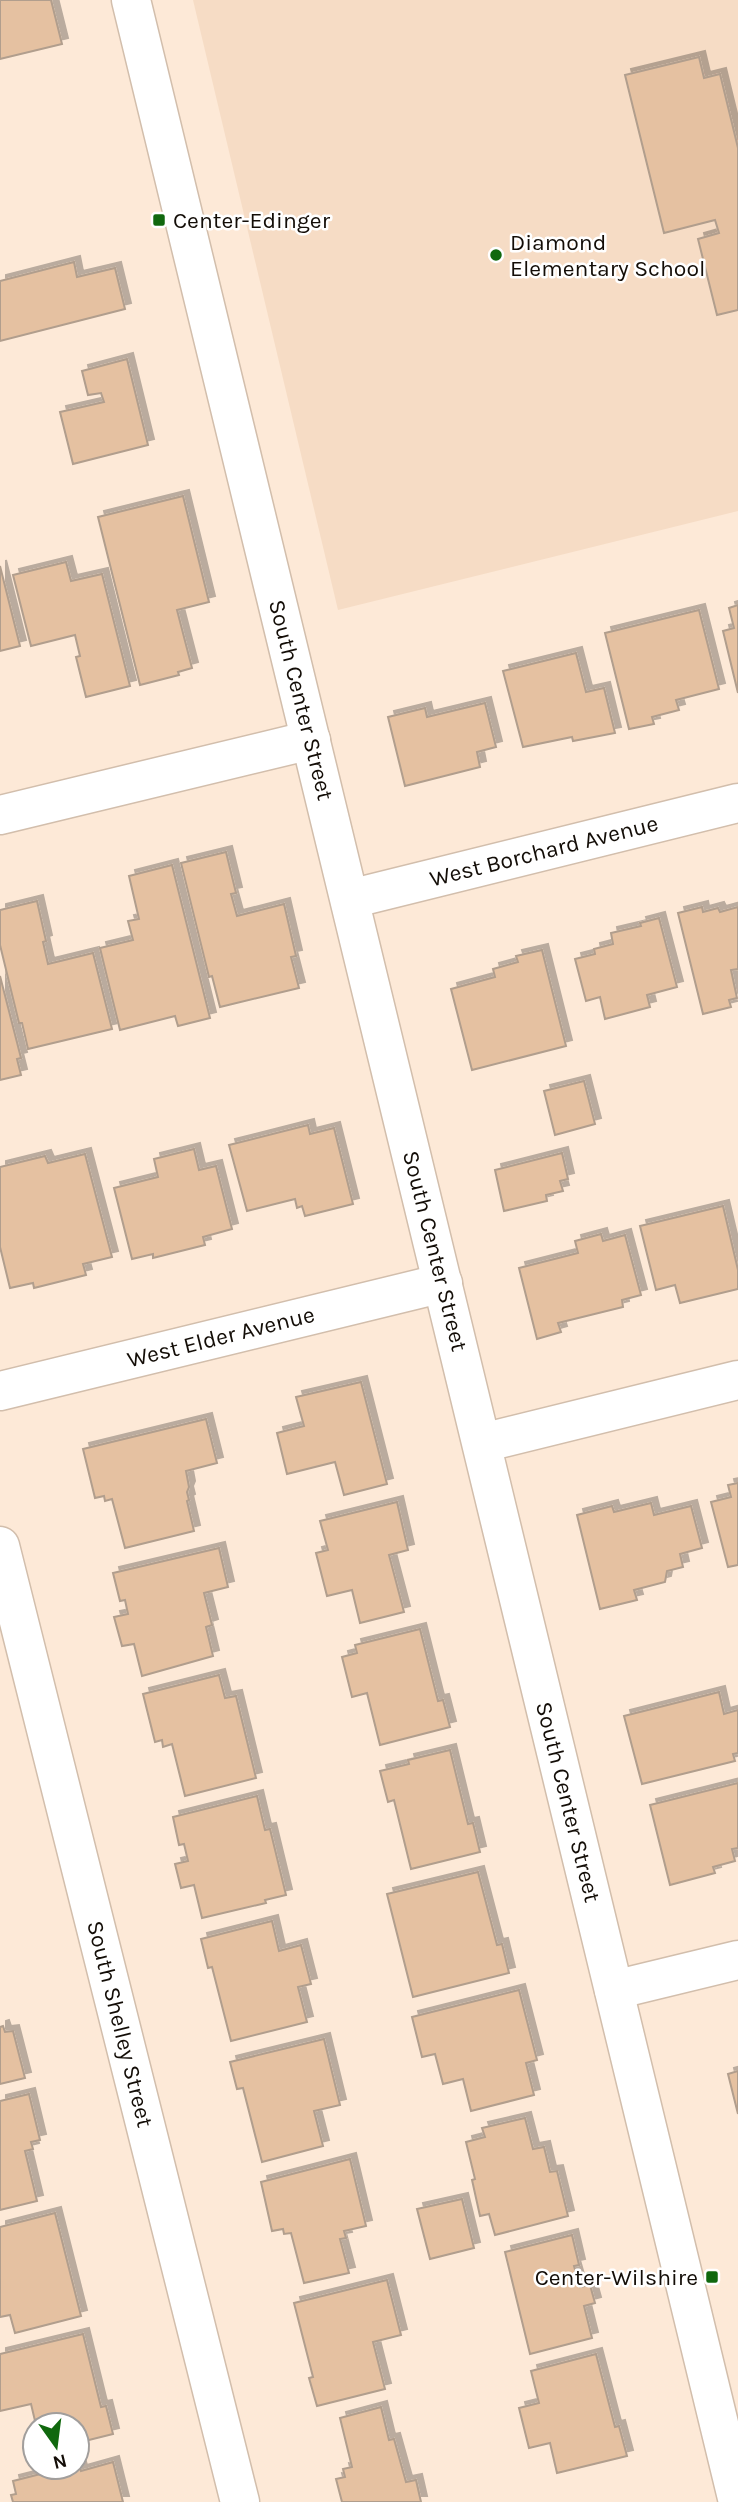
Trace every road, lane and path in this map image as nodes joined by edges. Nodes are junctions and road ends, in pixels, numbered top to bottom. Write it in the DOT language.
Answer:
graph roads {
  1 [pos="131,0"];
  2 [pos="311,740"];
  3 [pos="738,803"];
  4 [pos="0,815"];
  5 [pos="350,900"];
  6 [pos="443,1283"];
  7 [pos="738,1380"];
  8 [pos="0,1391"];
  9 [pos="482,1443"];
  10 [pos="0,1546"];
  11 [pos="738,1960"];
  12 [pos="614,1990"];
  13 [pos="240,2502"];
  14 [pos="738,2502"];
  1 -- 2 [label="street, South Center Street"];
  2 -- 4 [label="street"];
  2 -- 5 [label="street, South Center Street"];
  3 -- 5 [label="street, West Borchard Avenue"];
  5 -- 6 [label="street, South Center Street"];
  6 -- 8 [label="street, West Elder Avenue"];
  6 -- 9 [label="street, South Center Street"];
  7 -- 9 [label="street"];
  9 -- 12 [label="street, South Center Street"];
  10 -- 13 [label="street, South Shelley Street"];
  11 -- 12 [label="street"];
  12 -- 14 [label="street, South Center Street"];
}
